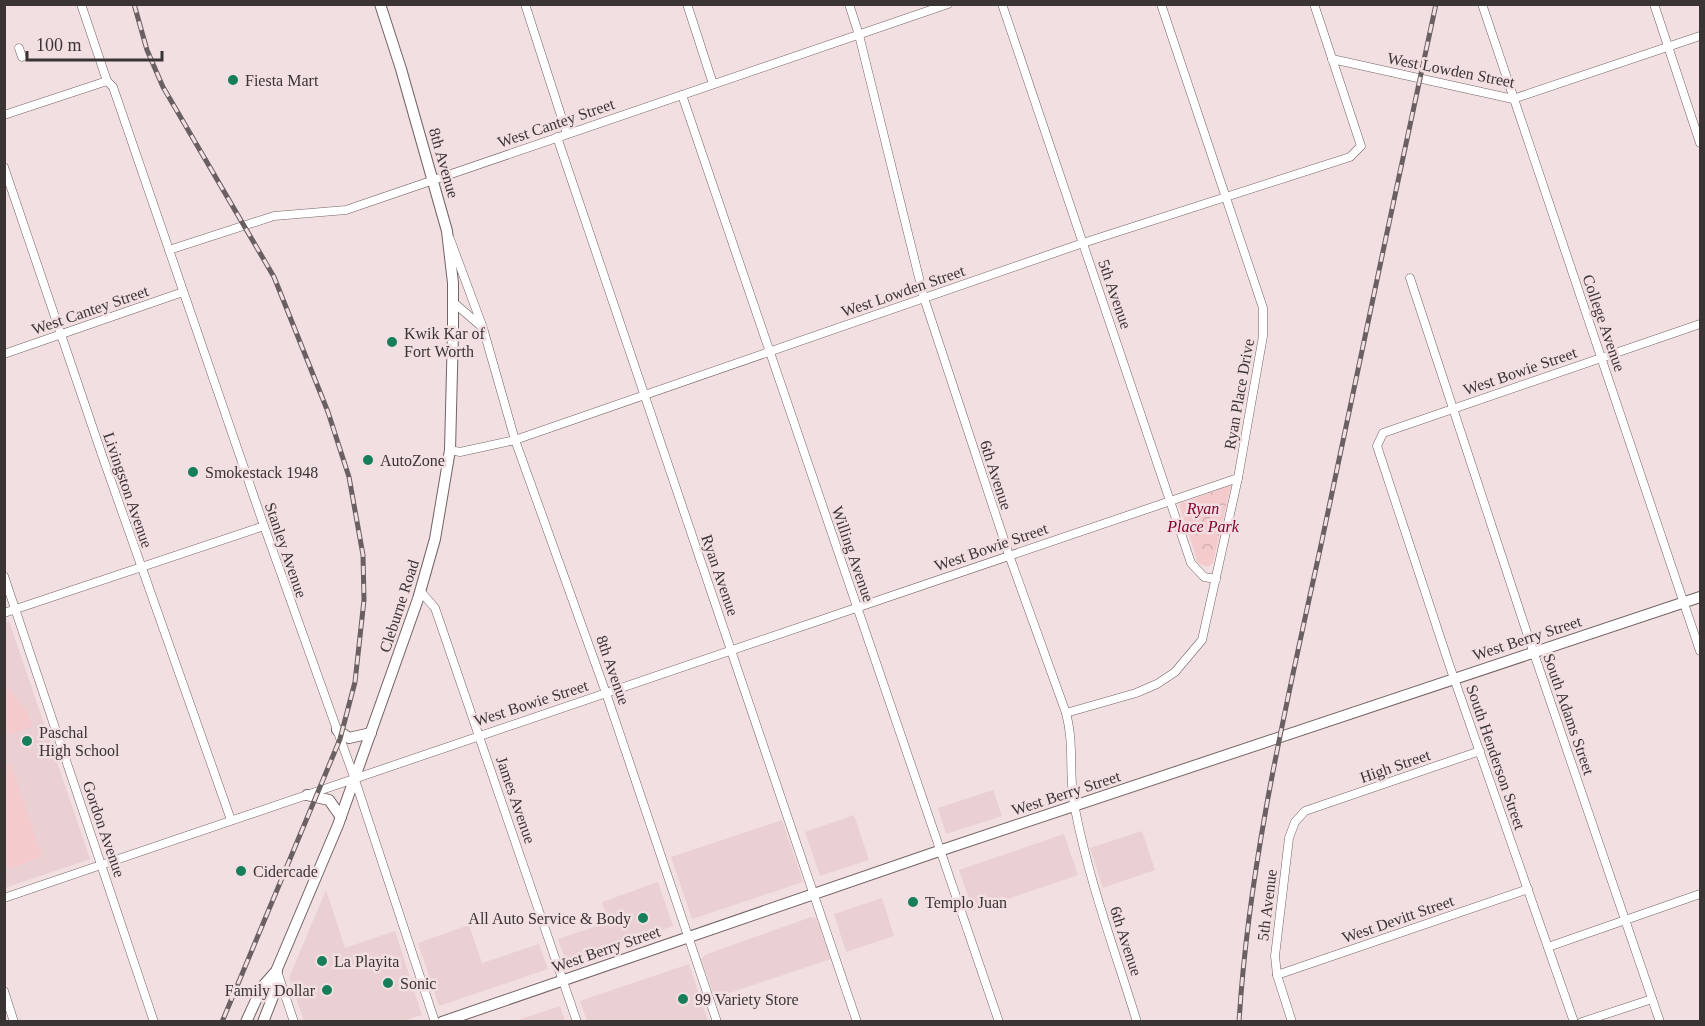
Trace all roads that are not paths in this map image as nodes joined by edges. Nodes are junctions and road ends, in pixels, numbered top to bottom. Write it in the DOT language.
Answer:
graph roads {
  1 [pos="81,4"];
  2 [pos="380,4"];
  3 [pos="525,4"];
  4 [pos="687,4"];
  5 [pos="849,4"];
  6 [pos="948,4"];
  7 [pos="1002,4"];
  8 [pos="1161,4"];
  9 [pos="1314,4"];
  10 [pos="1482,4"];
  11 [pos="1654,4"];
  12 [pos="859,35"];
  13 [pos="1701,36"];
  14 [pos="1668,46"];
  15 [pos="19,48"];
  16 [pos="22,57"];
  17 [pos="1332,59"];
  18 [pos="110,84"];
  19 [pos="713,84"];
  20 [pos="682,95"];
  21 [pos="1513,99"];
  22 [pos="4,115"];
  23 [pos="567,134"];
  24 [pos="557,137"];
  25 [pos="1701,143"];
  26 [pos="4,167"];
  27 [pos="434,179"];
  28 [pos="1226,195"];
  29 [pos="447,231"];
  30 [pos="1083,243"];
  31 [pos="169,250"];
  32 [pos="1410,278"];
  33 [pos="183,292"];
  34 [pos="924,298"];
  35 [pos="453,302"];
  36 [pos="1701,324"];
  37 [pos="483,328"];
  38 [pos="61,334"];
  39 [pos="770,352"];
  40 [pos="4,354"];
  41 [pos="1602,358"];
  42 [pos="644,395"];
  43 [pos="1451,409"];
  44 [pos="1383,433"];
  45 [pos="515,440"];
  46 [pos="450,450"];
  47 [pos="1238,478"];
  48 [pos="1170,500"];
  49 [pos="264,526"];
  50 [pos="1009,555"];
  51 [pos="141,567"];
  52 [pos="4,576"];
  53 [pos="1216,579"];
  54 [pos="421,591"];
  55 [pos="1701,597"];
  56 [pos="1684,602"];
  57 [pos="856,607"];
  58 [pos="15,609"];
  59 [pos="4,613"];
  60 [pos="731,651"];
  61 [pos="1701,651"];
  62 [pos="1533,652"];
  63 [pos="1454,678"];
  64 [pos="606,693"];
  65 [pos="1066,713"];
  66 [pos="337,730"];
  67 [pos="371,733"];
  68 [pos="479,735"];
  69 [pos="1480,751"];
  70 [pos="354,777"];
  71 [pos="307,795"];
  72 [pos="1074,806"];
  73 [pos="1320,807"];
  74 [pos="341,817"];
  75 [pos="231,820"];
  76 [pos="939,851"];
  77 [pos="102,866"];
  78 [pos="1528,889"];
  79 [pos="813,894"];
  80 [pos="1701,894"];
  81 [pos="4,898"];
  82 [pos="1626,920"];
  83 [pos="688,937"];
  84 [pos="1548,947"];
  85 [pos="277,969"];
  86 [pos="1277,975"];
  87 [pos="563,980"];
  88 [pos="4,992"];
  89 [pos="1652,999"];
  90 [pos="14,1022"];
  91 [pos="154,1022"];
  92 [pos="246,1022"];
  93 [pos="263,1022"];
  94 [pos="294,1022"];
  95 [pos="435,1022"];
  96 [pos="442,1022"];
  97 [pos="577,1022"];
  98 [pos="717,1022"];
  99 [pos="857,1022"];
  100 [pos="999,1022"];
  101 [pos="1137,1022"];
  102 [pos="1292,1022"];
  103 [pos="1574,1022"];
  104 [pos="1582,1022"];
  105 [pos="1659,1022"];
  1 -- 18 [label="street, Stanley Avenue"];
  2 -- 27 [label="main road, 8th Avenue"];
  3 -- 23 [label="street"];
  4 -- 19 [label="street"];
  5 -- 12 [label="street, 6th Avenue"];
  6 -- 12 [label="street, West Cantey Street"];
  7 -- 30 [label="street, 5th Avenue"];
  8 -- 28 [label="street, Ryan Place Drive"];
  9 -- 17 [label="street"];
  10 -- 21 [label="street, College Avenue"];
  11 -- 14 [label="street"];
  12 -- 19 [label="street, West Cantey Street"];
  12 -- 34 [label="street, 6th Avenue"];
  13 -- 14 [label="street, West Lowden Street"];
  14 -- 21 [label="street, West Lowden Street"];
  14 -- 25 [label="street"];
  15 -- 16 [label="street"];
  17 -- 21 [label="street, West Lowden Street"];
  17 -- 28 [label="street, West Lowden Street"];
  18 -- 22 [label="street"];
  18 -- 31 [label="street, Stanley Avenue"];
  19 -- 20 [label="street, West Cantey Street"];
  20 -- 23 [label="street, West Cantey Street"];
  20 -- 39 [label="street, Willing Avenue"];
  21 -- 41 [label="street, College Avenue"];
  23 -- 24 [label="street, West Cantey Street"];
  24 -- 27 [label="street, West Cantey Street"];
  24 -- 42 [label="street, Ryan Avenue"];
  26 -- 38 [label="street, Livingston Avenue"];
  27 -- 29 [label="main road, 8th Avenue"];
  27 -- 31 [label="street, West Cantey Street"];
  28 -- 30 [label="street, West Lowden Street"];
  28 -- 47 [label="street, Ryan Place Drive"];
  29 -- 35 [label="main road, Cleburne Road"];
  29 -- 37 [label="street, 8th Avenue"];
  30 -- 34 [label="street, West Lowden Street"];
  30 -- 48 [label="street, 5th Avenue"];
  31 -- 33 [label="street, Stanley Avenue"];
  32 -- 43 [label="street, South Adams Street"];
  33 -- 38 [label="street, West Cantey Street"];
  33 -- 49 [label="street, Stanley Avenue"];
  34 -- 39 [label="street, West Lowden Street"];
  34 -- 50 [label="street, 6th Avenue"];
  35 -- 37 [label="street"];
  35 -- 46 [label="main road, Cleburne Road"];
  36 -- 41 [label="street, West Bowie Street"];
  37 -- 45 [label="street, 8th Avenue"];
  38 -- 40 [label="street, West Cantey Street"];
  38 -- 51 [label="street, Livingston Avenue"];
  39 -- 42 [label="street, West Lowden Street"];
  39 -- 57 [label="street, Willing Avenue"];
  41 -- 43 [label="street, West Bowie Street"];
  41 -- 56 [label="street, College Avenue"];
  42 -- 45 [label="street, West Lowden Street"];
  42 -- 60 [label="street, Ryan Avenue"];
  43 -- 44 [label="street, West Bowie Street"];
  43 -- 62 [label="street, South Adams Street"];
  44 -- 63 [label="street, South Henderson Street"];
  45 -- 46 [label="street, West Lowden Street"];
  45 -- 64 [label="street, 8th Avenue"];
  46 -- 54 [label="main road, Cleburne Road"];
  47 -- 48 [label="street, West Bowie Street"];
  47 -- 53 [label="street, Ryan Place Drive"];
  48 -- 50 [label="street, West Bowie Street"];
  48 -- 53 [label="street, 5th Avenue"];
  49 -- 51 [label="street"];
  49 -- 66 [label="street, Stanley Avenue"];
  50 -- 57 [label="street, West Bowie Street"];
  50 -- 65 [label="street, 6th Avenue"];
  51 -- 58 [label="street"];
  51 -- 75 [label="street, Livingston Avenue"];
  52 -- 58 [label="street, Gordon Avenue"];
  53 -- 65 [label="street, Ryan Place Drive"];
  54 -- 67 [label="main road, Cleburne Road"];
  54 -- 68 [label="street, James Avenue"];
  55 -- 56 [label="main road, West Berry Street"];
  56 -- 61 [label="street, College Avenue"];
  56 -- 62 [label="main road, West Berry Street"];
  57 -- 60 [label="street, West Bowie Street"];
  57 -- 76 [label="street, Willing Avenue"];
  58 -- 59 [label="street"];
  58 -- 77 [label="street, Gordon Avenue"];
  60 -- 64 [label="street, West Bowie Street"];
  60 -- 79 [label="street, Ryan Avenue"];
  62 -- 63 [label="main road, West Berry Street"];
  62 -- 82 [label="street, South Adams Street"];
  63 -- 69 [label="street, South Henderson Street"];
  63 -- 72 [label="main road, West Berry Street"];
  64 -- 68 [label="street, West Bowie Street"];
  64 -- 83 [label="street, 8th Avenue"];
  65 -- 72 [label="street, 6th Avenue"];
  66 -- 67 [label="main road"];
  66 -- 70 [label="street, Stanley Avenue"];
  67 -- 70 [label="main road, Cleburne Road"];
  68 -- 70 [label="street, West Bowie Street"];
  68 -- 87 [label="street, James Avenue"];
  69 -- 73 [label="street, High Street"];
  69 -- 78 [label="street, South Henderson Street"];
  70 -- 71 [label="street, West Bowie Street"];
  70 -- 74 [label="main road, Cleburne Road"];
  70 -- 95 [label="street, Stanley Avenue"];
  71 -- 74 [label="main road"];
  71 -- 75 [label="street, West Bowie Street"];
  72 -- 76 [label="main road, West Berry Street"];
  72 -- 101 [label="street, 6th Avenue"];
  73 -- 86 [label="street, 5th Avenue"];
  74 -- 85 [label="main road, Cleburne Road"];
  75 -- 77 [label="street, West Bowie Street"];
  76 -- 79 [label="main road, West Berry Street"];
  76 -- 100 [label="street, Willing Avenue"];
  77 -- 81 [label="street, West Bowie Street"];
  77 -- 91 [label="street, Gordon Avenue"];
  78 -- 84 [label="street, South Henderson Street"];
  78 -- 86 [label="street, West Devitt Street"];
  79 -- 83 [label="main road, West Berry Street"];
  79 -- 99 [label="street, Ryan Avenue"];
  80 -- 82 [label="street"];
  82 -- 84 [label="street"];
  82 -- 89 [label="street, South Adams Street"];
  83 -- 87 [label="main road, West Berry Street"];
  83 -- 98 [label="street, 8th Avenue"];
  84 -- 103 [label="street, South Henderson Street"];
  85 -- 92 [label="main road, Cleburne Road"];
  85 -- 93 [label="main road, Cleburne Road"];
  85 -- 94 [label="street"];
  86 -- 102 [label="street, 5th Avenue"];
  87 -- 96 [label="main road, West Berry Street"];
  87 -- 97 [label="street, James Avenue"];
  88 -- 90 [label="street"];
  89 -- 104 [label="street"];
  89 -- 105 [label="street, South Adams Street"];
}
